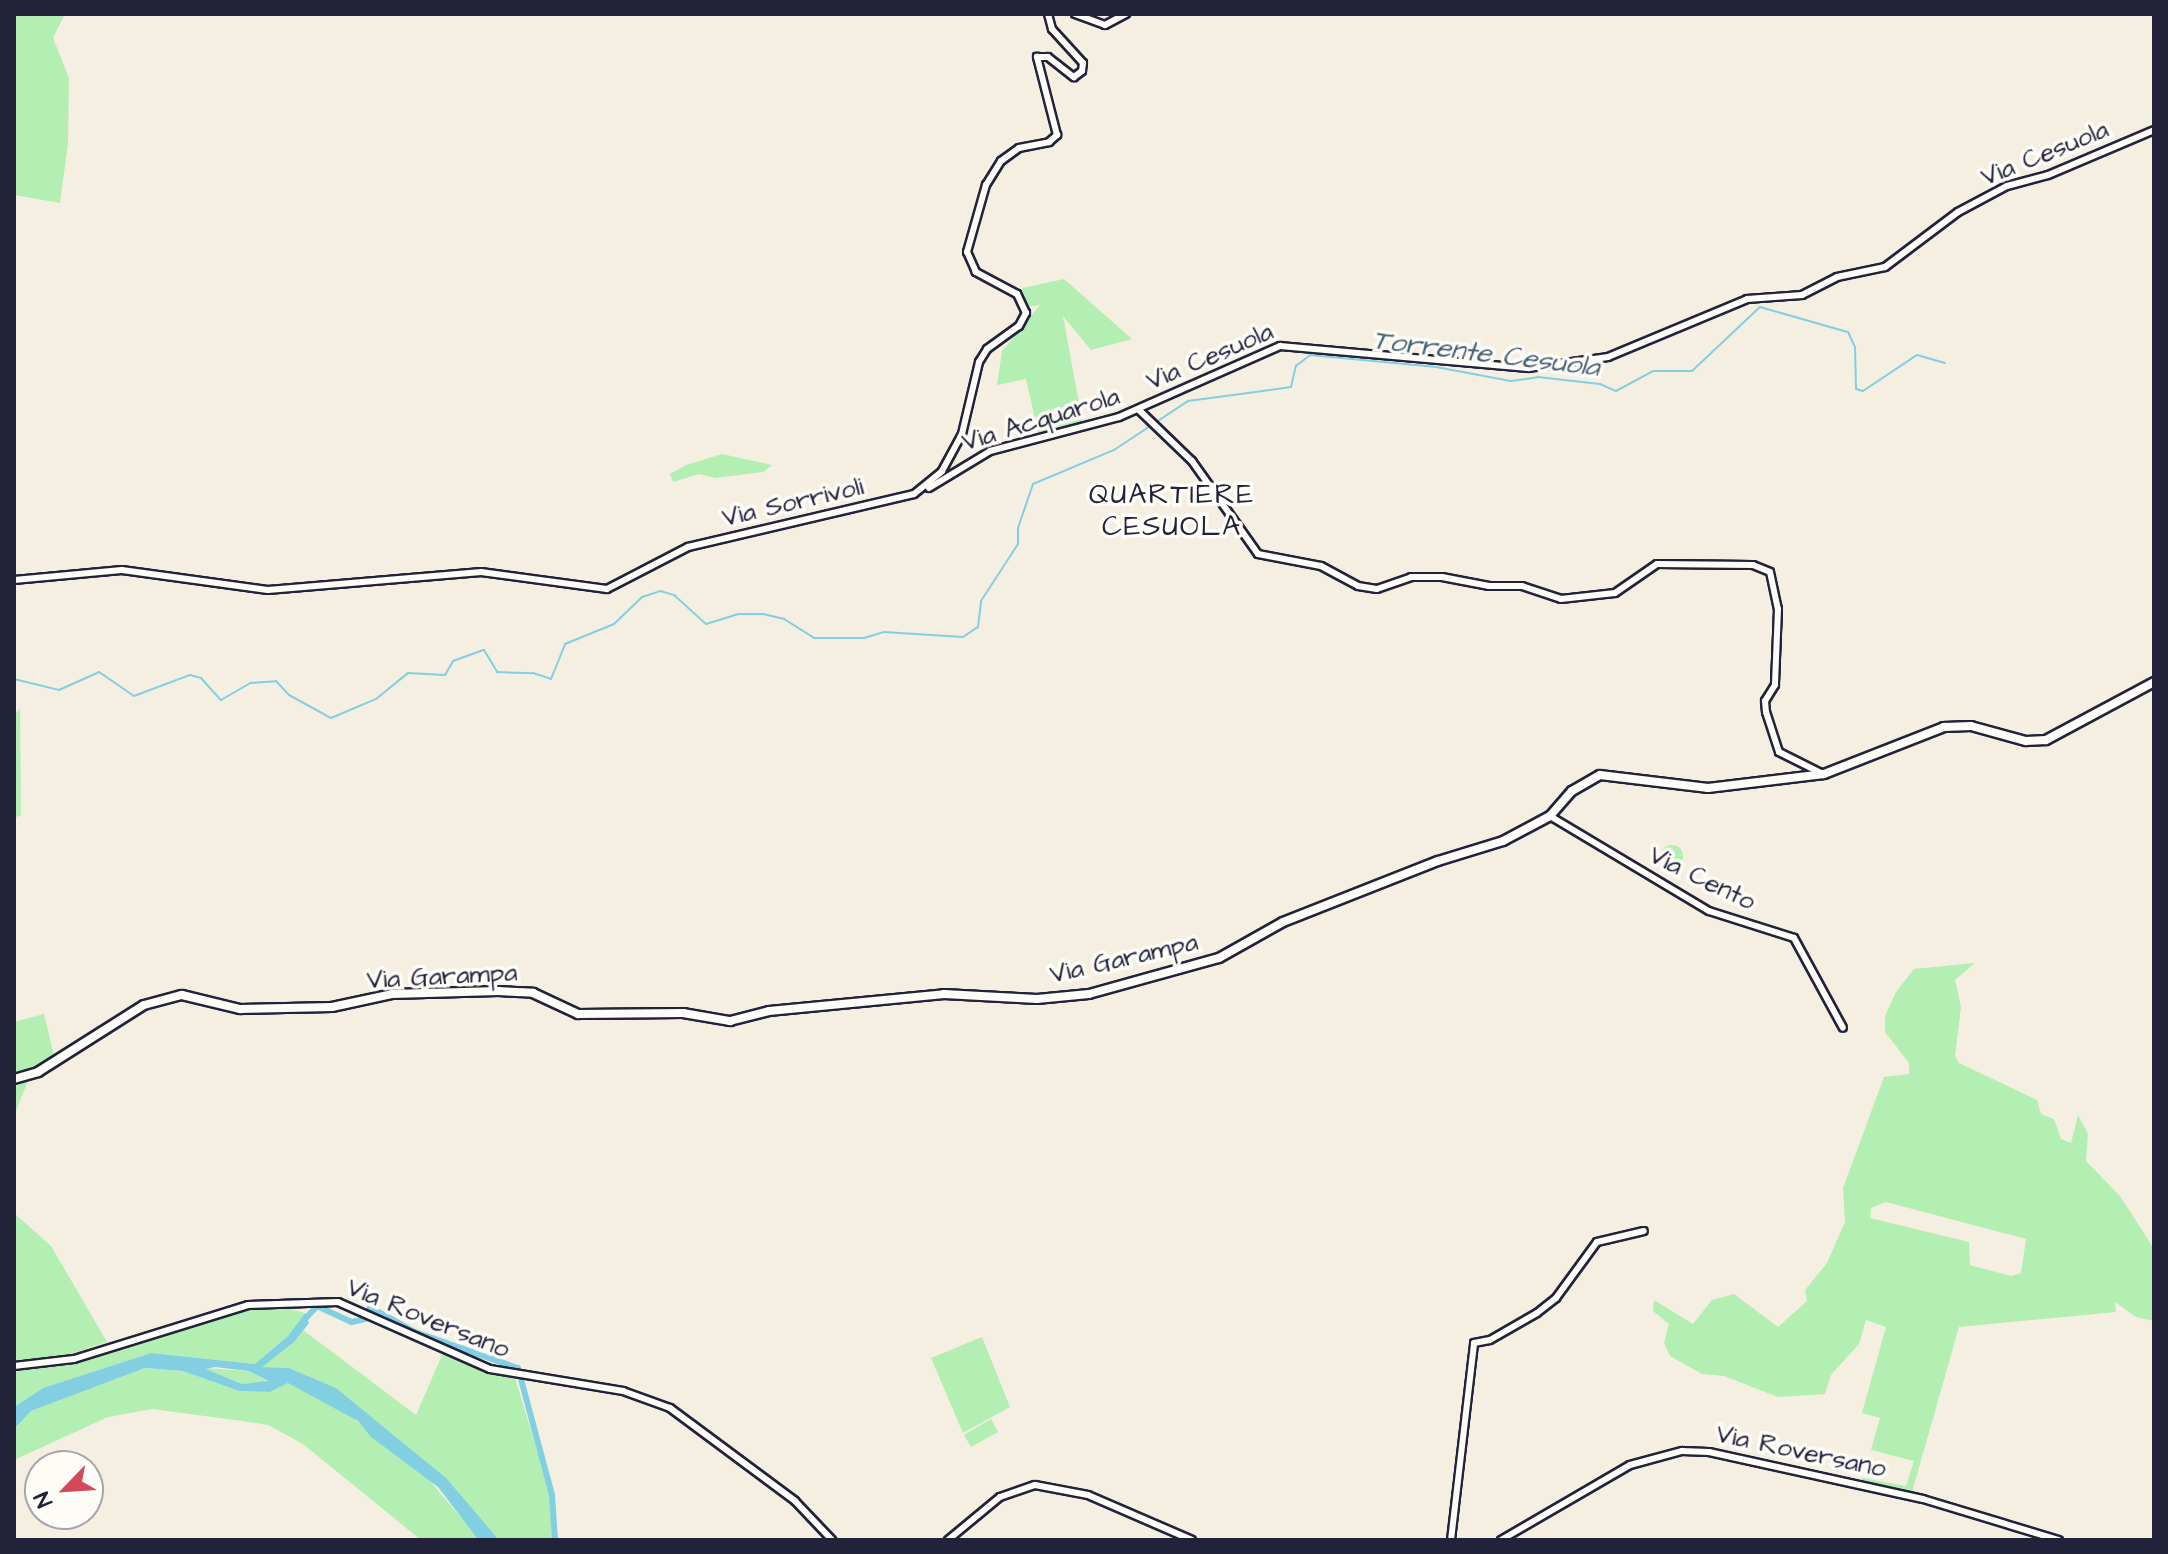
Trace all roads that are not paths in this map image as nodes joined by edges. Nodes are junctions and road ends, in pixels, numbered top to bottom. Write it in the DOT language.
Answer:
graph roads {
  1 [pos="1048,14"];
  2 [pos="1075,14"];
  3 [pos="1126,14"];
  4 [pos="2154,130"];
  5 [pos="1139,410"];
  6 [pos="914,494"];
  7 [pos="15,581"];
  8 [pos="2154,682"];
  9 [pos="1824,774"];
  10 [pos="1550,816"];
  11 [pos="1843,1028"];
  12 [pos="14,1079"];
  13 [pos="1644,1231"];
  14 [pos="14,1366"];
  15 [pos="832,1540"];
  16 [pos="948,1540"];
  17 [pos="1192,1540"];
  18 [pos="1451,1540"];
  19 [pos="1501,1540"];
  20 [pos="2059,1540"];
  1 -- 6 [label="street, Via Sorrivoli"];
  2 -- 3 [label="street"];
  4 -- 5 [label="street, Via Cesuola"];
  5 -- 6 [label="street, Via Acquarola"];
  5 -- 9 [label="street, Via Acquarola"];
  6 -- 7 [label="street, Via Sorrivoli"];
  8 -- 9 [label="street, Via Garampa"];
  9 -- 10 [label="street, Via Garampa"];
  10 -- 11 [label="street, Via Cento"];
  10 -- 12 [label="street, Via Garampa"];
  13 -- 18 [label="street"];
  14 -- 15 [label="street, Via Roversano"];
  16 -- 17 [label="street"];
  19 -- 20 [label="street, Via Roversano"];
}
